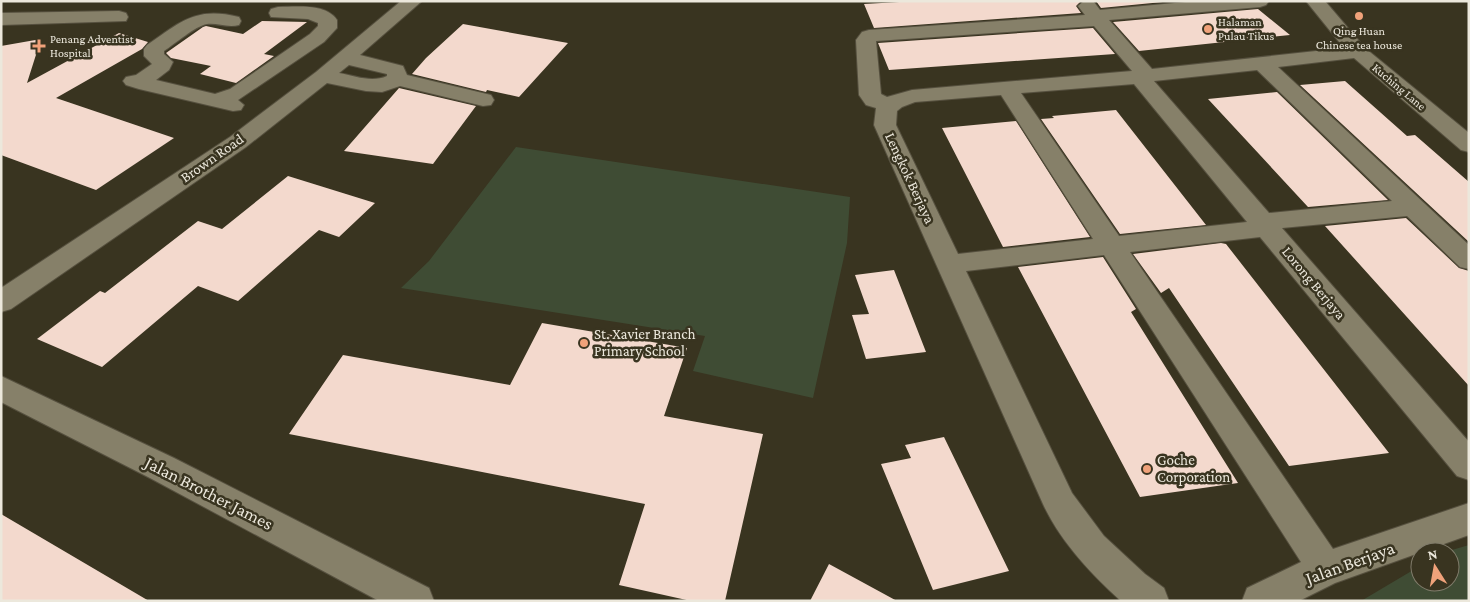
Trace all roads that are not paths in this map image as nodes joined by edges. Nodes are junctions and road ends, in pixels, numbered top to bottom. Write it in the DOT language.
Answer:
graph roads {
  1 [pos="24,1"];
  2 [pos="414,1"];
  3 [pos="1260,1"];
  4 [pos="1315,1"];
  5 [pos="1092,12"];
  6 [pos="278,13"];
  7 [pos="119,17"];
  8 [pos="3,18"];
  9 [pos="232,21"];
  10 [pos="1358,52"];
  11 [pos="345,58"];
  12 [pos="1263,64"];
  13 [pos="323,76"];
  14 [pos="1143,77"];
  15 [pos="398,79"];
  16 [pos="1095,81"];
  17 [pos="1007,88"];
  18 [pos="484,100"];
  19 [pos="1158,100"];
  20 [pos="216,101"];
  21 [pos="890,106"];
  22 [pos="272,114"];
  23 [pos="1469,145"];
  24 [pos="1413,207"];
  25 [pos="1264,225"];
  26 [pos="1111,246"];
  27 [pos="1469,260"];
  28 [pos="949,264"];
  29 [pos="1,302"];
  30 [pos="1,388"];
  31 [pos="1469,466"];
  32 [pos="1469,519"];
  33 [pos="1326,569"];
  34 [pos="416,601"];
  35 [pos="1150,601"];
  36 [pos="1260,601"];
  1 -- 8 [label="street"];
  2 -- 11 [label="street, Brown Road"];
  3 -- 5 [label="street"];
  4 -- 10 [label="street, Kuching Lane"];
  5 -- 14 [label="street, Lorong Berjaya"];
  5 -- 21 [label="street"];
  6 -- 20 [label="street"];
  7 -- 8 [label="street"];
  9 -- 20 [label="street"];
  10 -- 12 [label="street"];
  10 -- 23 [label="street, Kuching Lane"];
  11 -- 13 [label="street, Brown Road"];
  11 -- 15 [label="street"];
  12 -- 14 [label="street"];
  12 -- 24 [label="street"];
  13 -- 15 [label="street"];
  13 -- 22 [label="street, Brown Road"];
  14 -- 16 [label="street"];
  14 -- 19 [label="street, Lorong Berjaya"];
  15 -- 18 [label="street"];
  16 -- 17 [label="street"];
  16 -- 19 [label="street, Lorong Berjaya"];
  17 -- 21 [label="street"];
  17 -- 26 [label="street"];
  19 -- 25 [label="street, Lorong Berjaya"];
  20 -- 22 [label="street"];
  21 -- 28 [label="street, Lengkok Berjaya"];
  22 -- 29 [label="street, Brown Road"];
  24 -- 25 [label="street"];
  24 -- 27 [label="street"];
  25 -- 26 [label="street"];
  25 -- 31 [label="street, Lorong Berjaya"];
  26 -- 28 [label="street"];
  26 -- 33 [label="street"];
  28 -- 35 [label="street, Lengkok Berjaya"];
  30 -- 34 [label="street, Jalan Brother James"];
  32 -- 33 [label="street, Jalan Berjaya"];
  33 -- 36 [label="street, Jalan Berjaya"];
}
